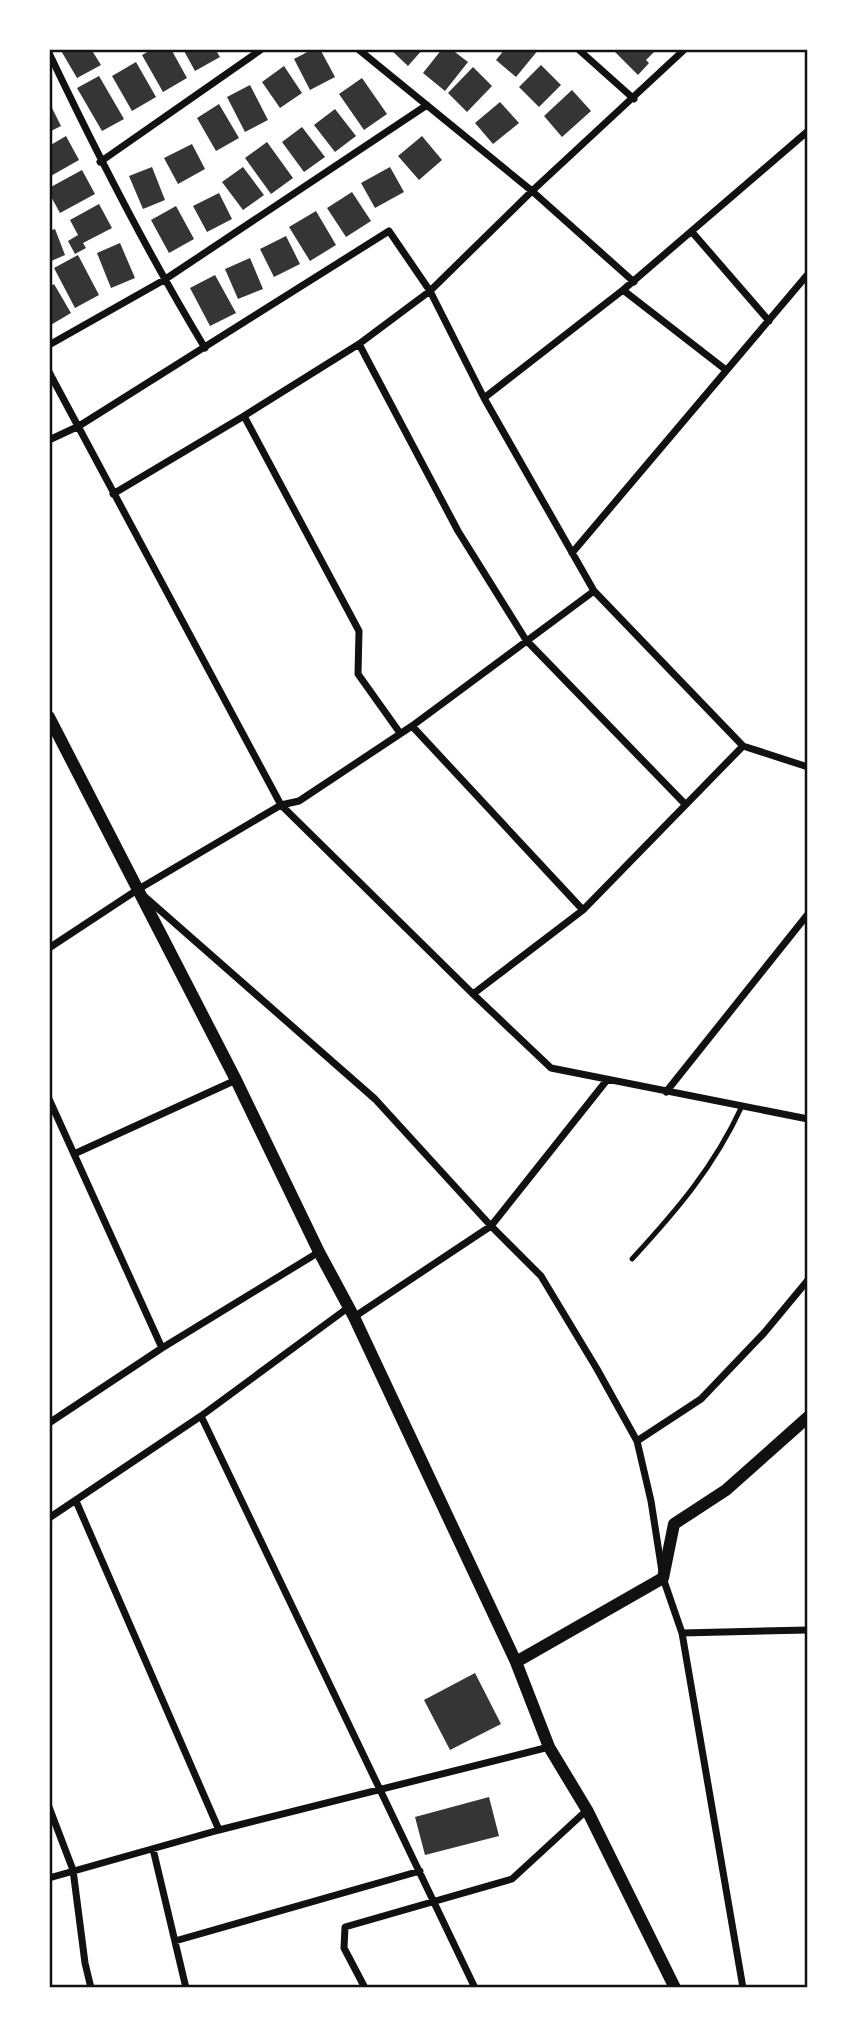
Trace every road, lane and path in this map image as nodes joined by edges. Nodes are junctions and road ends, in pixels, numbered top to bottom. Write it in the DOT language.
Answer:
graph roads {
  1 [pos="262,49"];
  2 [pos="358,49"];
  3 [pos="578,49"];
  4 [pos="685,49"];
  5 [pos="49,54"];
  6 [pos="634,99"];
  7 [pos="427,105"];
  8 [pos="808,131"];
  9 [pos="100,162"];
  10 [pos="532,191"];
  11 [pos="692,232"];
  12 [pos="808,275"];
  13 [pos="164,280"];
  14 [pos="634,282"];
  15 [pos="623,290"];
  16 [pos="430,291"];
  17 [pos="769,321"];
  18 [pos="359,344"];
  19 [pos="49,345"];
  20 [pos="205,348"];
  21 [pos="726,370"];
  22 [pos="49,372"];
  23 [pos="484,398"];
  24 [pos="244,416"];
  25 [pos="79,426"];
  26 [pos="49,440"];
  27 [pos="113,494"];
  28 [pos="572,553"];
  29 [pos="594,591"];
  30 [pos="526,640"];
  31 [pos="49,717"];
  32 [pos="412,726"];
  33 [pos="400,733"];
  34 [pos="743,746"];
  35 [pos="808,767"];
  36 [pos="685,804"];
  37 [pos="281,805"];
  38 [pos="136,890"];
  39 [pos="583,910"];
  40 [pos="808,914"];
  41 [pos="49,948"];
  42 [pos="473,994"];
  43 [pos="236,1080"];
  44 [pos="607,1080"];
  45 [pos="666,1091"];
  46 [pos="49,1099"];
  47 [pos="742,1106"];
  48 [pos="808,1119"];
  49 [pos="74,1154"];
  50 [pos="491,1226"];
  51 [pos="319,1252"];
  52 [pos="632,1259"];
  53 [pos="808,1280"];
  54 [pos="351,1312"];
  55 [pos="162,1348"];
  56 [pos="201,1416"];
  57 [pos="808,1417"];
  58 [pos="49,1423"];
  59 [pos="637,1441"];
  60 [pos="76,1501"];
  61 [pos="49,1518"];
  62 [pos="663,1578"];
  63 [pos="808,1630"];
  64 [pos="682,1633"];
  65 [pos="516,1662"];
  66 [pos="549,1747"];
  67 [pos="382,1791"];
  68 [pos="49,1807"];
  69 [pos="587,1810"];
  70 [pos="219,1830"];
  71 [pos="153,1849"];
  72 [pos="73,1870"];
  73 [pos="420,1871"];
  74 [pos="49,1878"];
  75 [pos="435,1901"];
  76 [pos="175,1941"];
  77 [pos="91,1988"];
  78 [pos="186,1988"];
  79 [pos="365,1988"];
  80 [pos="475,1988"];
  81 [pos="675,1988"];
  82 [pos="743,1988"];
  1 -- 9 [label="street"];
  2 -- 7 [label="street"];
  3 -- 6 [label="street"];
  4 -- 6 [label="street"];
  5 -- 9 [label="street"];
  6 -- 10 [label="street"];
  7 -- 10 [label="street"];
  7 -- 13 [label="street"];
  8 -- 11 [label="street"];
  9 -- 13 [label="street"];
  10 -- 14 [label="street"];
  10 -- 16 [label="street"];
  11 -- 14 [label="street"];
  11 -- 17 [label="street"];
  12 -- 17 [label="street"];
  13 -- 19 [label="street"];
  13 -- 20 [label="street"];
  14 -- 15 [label="street"];
  15 -- 21 [label="street"];
  15 -- 23 [label="street"];
  16 -- 18 [label="street"];
  16 -- 20 [label="street"];
  16 -- 23 [label="street"];
  17 -- 21 [label="street"];
  18 -- 24 [label="street"];
  18 -- 30 [label="street"];
  20 -- 25 [label="street"];
  21 -- 28 [label="street"];
  22 -- 25 [label="street"];
  23 -- 28 [label="street"];
  24 -- 27 [label="street"];
  24 -- 33 [label="street"];
  25 -- 26 [label="street"];
  25 -- 27 [label="street"];
  27 -- 37 [label="street"];
  28 -- 29 [label="street"];
  29 -- 30 [label="street"];
  29 -- 34 [label="street"];
  30 -- 32 [label="street"];
  30 -- 36 [label="street"];
  31 -- 38 [label="street"];
  32 -- 33 [label="street"];
  32 -- 39 [label="street"];
  33 -- 37 [label="street"];
  34 -- 35 [label="street"];
  34 -- 36 [label="street"];
  36 -- 39 [label="street"];
  37 -- 38 [label="street"];
  37 -- 42 [label="street"];
  38 -- 41 [label="street"];
  38 -- 43 [label="street"];
  38 -- 50 [label="street"];
  39 -- 42 [label="street"];
  40 -- 45 [label="street"];
  42 -- 44 [label="street"];
  43 -- 49 [label="street"];
  43 -- 51 [label="street"];
  44 -- 45 [label="street"];
  44 -- 50 [label="street"];
  45 -- 47 [label="street"];
  46 -- 49 [label="street"];
  47 -- 48 [label="street"];
  47 -- 52 [label="lane"];
  49 -- 55 [label="street"];
  50 -- 54 [label="street"];
  50 -- 59 [label="street"];
  51 -- 54 [label="street"];
  51 -- 55 [label="street"];
  53 -- 59 [label="street"];
  54 -- 56 [label="street"];
  54 -- 65 [label="street"];
  55 -- 58 [label="street"];
  56 -- 60 [label="street"];
  56 -- 67 [label="street"];
  57 -- 62 [label="street"];
  59 -- 62 [label="street"];
  60 -- 61 [label="street"];
  60 -- 70 [label="street"];
  62 -- 64 [label="street"];
  62 -- 65 [label="street"];
  63 -- 64 [label="street"];
  64 -- 82 [label="street"];
  65 -- 66 [label="street"];
  66 -- 67 [label="street"];
  66 -- 69 [label="street"];
  67 -- 70 [label="street"];
  67 -- 73 [label="street"];
  68 -- 72 [label="street"];
  69 -- 75 [label="street"];
  69 -- 81 [label="street"];
  70 -- 71 [label="street"];
  71 -- 72 [label="street"];
  71 -- 76 [label="street"];
  72 -- 74 [label="street"];
  72 -- 77 [label="street"];
  73 -- 75 [label="street"];
  73 -- 76 [label="street"];
  75 -- 79 [label="street"];
  75 -- 80 [label="street"];
  76 -- 78 [label="street"];
}
